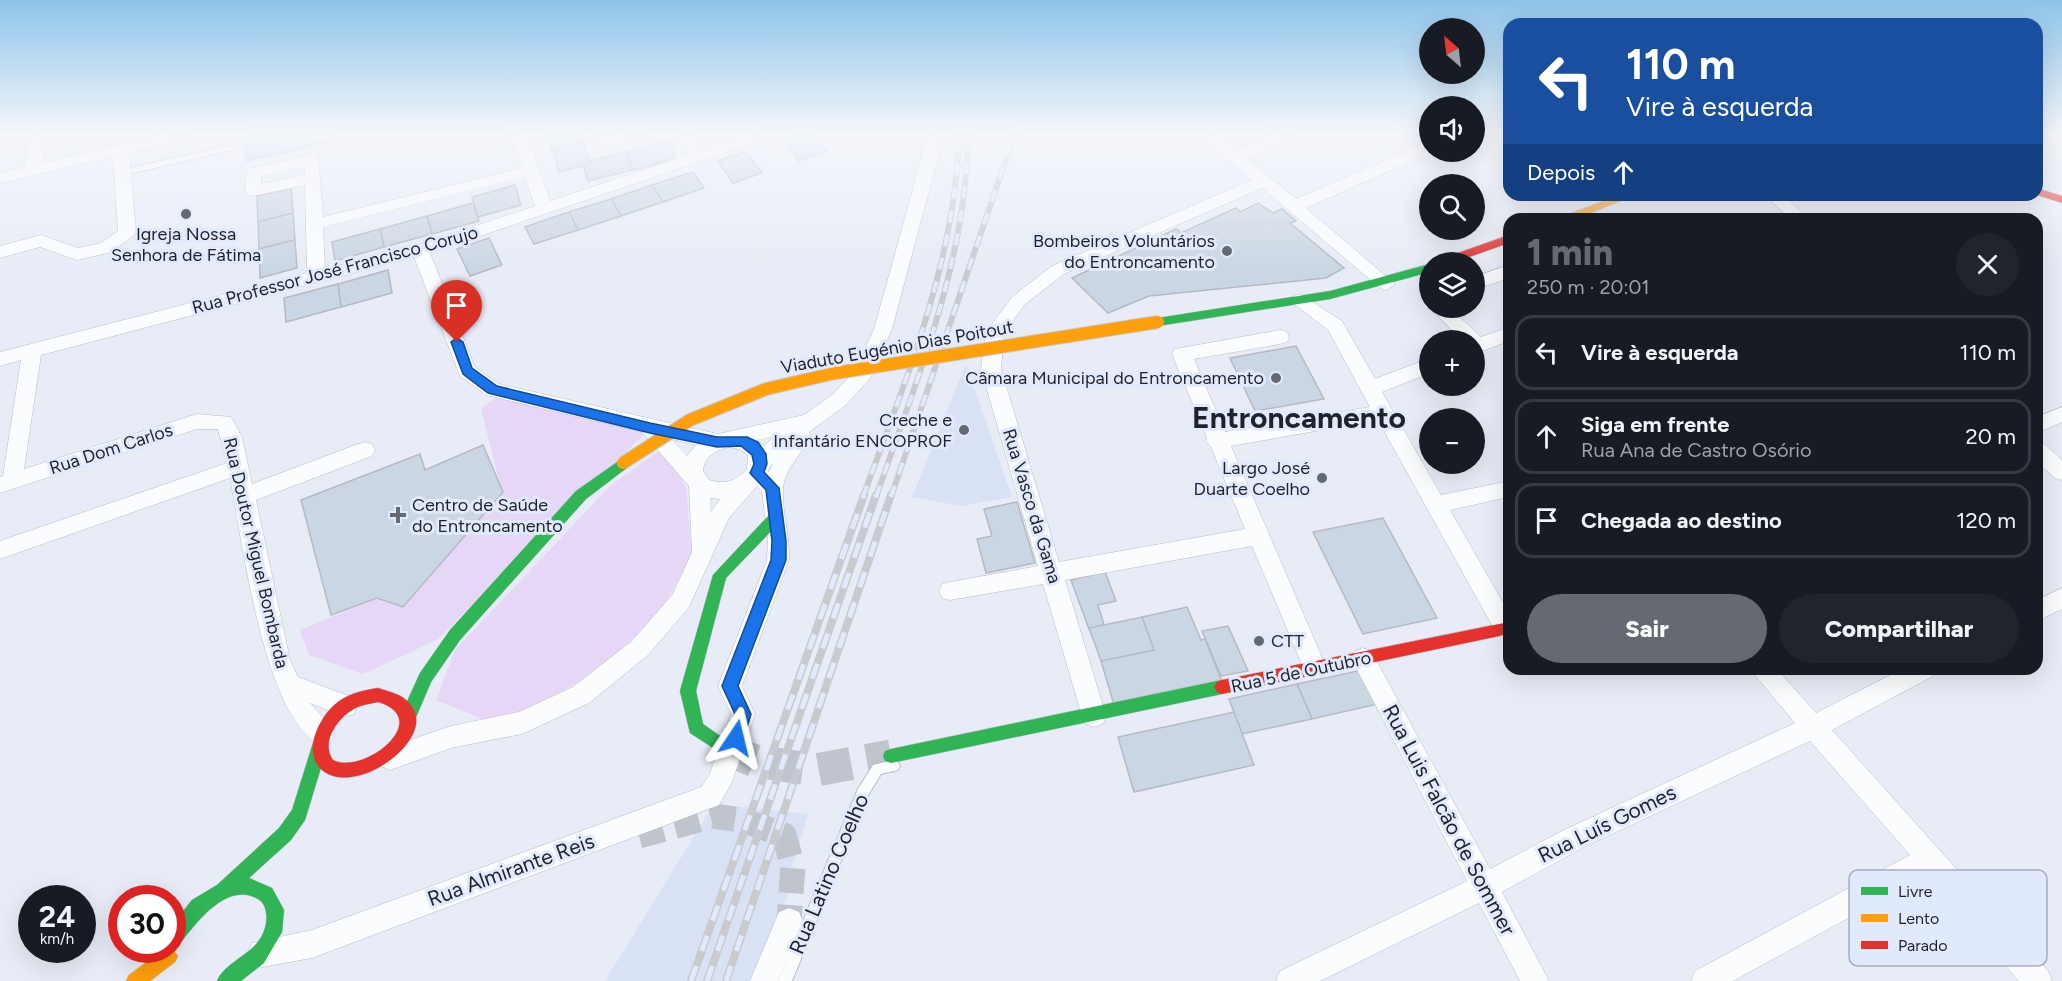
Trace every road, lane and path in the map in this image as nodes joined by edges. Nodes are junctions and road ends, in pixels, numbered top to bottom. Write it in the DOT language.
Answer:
graph roads {
  1 [pos="312,178"];
  2 [pos="122,179"];
  3 [pos="499,179"];
  4 [pos="534,179"];
  5 [pos="633,179"];
  6 [pos="924,179"];
  7 [pos="1261,179"];
  8 [pos="1356,179"];
  9 [pos="1264,181"];
  10 [pos="2043,193"];
  11 [pos="2062,200"];
  12 [pos="1614,201"];
  13 [pos="1780,201"];
  14 [pos="1295,206"];
  15 [pos="544,208"];
  16 [pos="1581,213"];
  17 [pos="1793,213"];
  18 [pos="315,224"];
  19 [pos="1503,241"];
  20 [pos="420,250"];
  21 [pos="0,252"];
  22 [pos="1473,252"];
  23 [pos="1419,272"];
  24 [pos="1503,273"];
  25 [pos="316,277"];
  26 [pos="1485,280"];
  27 [pos="1386,284"];
  28 [pos="1336,294"];
  29 [pos="1300,300"];
  30 [pos="1449,318"];
  31 [pos="1335,326"];
  32 [pos="1461,330"];
  33 [pos="1503,336"];
  34 [pos="1280,337"];
  35 [pos="1485,341"];
  36 [pos="32,351"];
  37 [pos="0,359"];
  38 [pos="1419,369"];
  39 [pos="1370,389"];
  40 [pos="1382,412"];
  41 [pos="2062,414"];
  42 [pos="813,418"];
  43 [pos="224,422"];
  44 [pos="2043,422"];
  45 [pos="650,428"];
  46 [pos="724,441"];
  47 [pos="1216,441"];
  48 [pos="365,450"];
  49 [pos="2043,455"];
  50 [pos="238,467"];
  51 [pos="2062,472"];
  52 [pos="755,473"];
  53 [pos="696,480"];
  54 [pos="6,484"];
  55 [pos="772,488"];
  56 [pos="1503,490"];
  57 [pos="244,496"];
  58 [pos="1436,504"];
  59 [pos="774,519"];
  60 [pos="1257,536"];
  61 [pos="0,550"];
  62 [pos="702,555"];
  63 [pos="1053,572"];
  64 [pos="950,591"];
  65 [pos="2062,598"];
  66 [pos="2043,608"];
  67 [pos="1503,619"];
  68 [pos="1503,629"];
  69 [pos="454,636"];
  70 [pos="1363,658"];
  71 [pos="415,668"];
  72 [pos="1315,669"];
  73 [pos="1767,675"];
  74 [pos="1913,675"];
  75 [pos="288,684"];
  76 [pos="389,684"];
  77 [pos="353,702"];
  78 [pos="1094,716"];
  79 [pos="407,724"];
  80 [pos="1813,727"];
  81 [pos="451,737"];
  82 [pos="320,741"];
  83 [pos="724,748"];
  84 [pos="891,756"];
  85 [pos="376,764"];
  86 [pos="877,769"];
  87 [pos="348,782"];
  88 [pos="318,801"];
  89 [pos="299,814"];
  90 [pos="285,834"];
  91 [pos="639,836"];
  92 [pos="281,856"];
  93 [pos="1931,858"];
  94 [pos="1909,870"];
  95 [pos="1941,870"];
  96 [pos="276,878"];
  97 [pos="1484,887"];
  98 [pos="224,890"];
  99 [pos="272,900"];
  100 [pos="1849,903"];
  101 [pos="186,919"];
  102 [pos="789,922"];
  103 [pos="312,944"];
  104 [pos="262,953"];
  105 [pos="162,963"];
  106 [pos="2025,966"];
  107 [pos="1307,978"];
  108 [pos="236,979"];
  109 [pos="135,981"];
  110 [pos="764,981"];
  111 [pos="785,981"];
  112 [pos="1535,981"];
  113 [pos="1705,981"];
  114 [pos="2038,981"];
  1 -- 18 [label="street"];
  2 -- 21 [label="street"];
  3 -- 18 [label="street"];
  4 -- 15 [label="street"];
  5 -- 15 [label="street, Rua Professor José Francisco Corujo"];
  6 -- 42 [label="street"];
  7 -- 9 [label="street"];
  8 -- 14 [label="street"];
  9 -- 14 [label="street"];
  9 -- 63 [label="street, Rua Vasco da Gama"];
  10 -- 11 [label="main road"];
  12 -- 16 [label="main road"];
  13 -- 17 [label="street"];
  14 -- 27 [label="street"];
  15 -- 20 [label="street, Rua Professor José Francisco Corujo"];
  18 -- 25 [label="street"];
  19 -- 22 [label="main road"];
  20 -- 25 [label="street, Rua Professor José Francisco Corujo"];
  20 -- 45 [label="street"];
  23 -- 27 [label="main road, Viaduto Eugénio Dias Poitout"];
  24 -- 26 [label="street"];
  25 -- 36 [label="street, Rua Professor José Francisco Corujo"];
  27 -- 28 [label="main road, Viaduto Eugénio Dias Poitout"];
  28 -- 29 [label="main road, Viaduto Eugénio Dias Poitout"];
  28 -- 31 [label="street"];
  29 -- 31 [label="street"];
  29 -- 69 [label="main road, Viaduto Eugénio Dias Poitout, bridge"];
  30 -- 32 [label="street"];
  31 -- 39 [label="street"];
  33 -- 35 [label="street"];
  34 -- 47 [label="street"];
  36 -- 37 [label="street, Rua Professor José Francisco Corujo"];
  36 -- 54 [label="street"];
  38 -- 39 [label="street"];
  39 -- 40 [label="street"];
  40 -- 47 [label="street"];
  40 -- 58 [label="street"];
  41 -- 44 [label="street"];
  42 -- 46 [label="street"];
  42 -- 52 [label="street"];
  42 -- 55 [label="street"];
  43 -- 50 [label="street, Rua Doutor Miguel Bombarda"];
  43 -- 54 [label="street, Rua Dom Carlos"];
  45 -- 46 [label="street"];
  45 -- 53 [label="street"];
  46 -- 52 [label="street"];
  46 -- 53 [label="street"];
  47 -- 60 [label="street"];
  48 -- 57 [label="street"];
  49 -- 51 [label="street"];
  50 -- 57 [label="street, Rua Doutor Miguel Bombarda"];
  50 -- 61 [label="street"];
  52 -- 53 [label="street"];
  52 -- 55 [label="street"];
  52 -- 62 [label="street"];
  53 -- 62 [label="street"];
  55 -- 59 [label="street"];
  56 -- 58 [label="street"];
  57 -- 75 [label="street, Rua Doutor Miguel Bombarda"];
  58 -- 67 [label="street"];
  59 -- 83 [label="main road"];
  59 -- 103 [label="street, Rua Almirante Reis"];
  60 -- 63 [label="street"];
  60 -- 72 [label="street"];
  62 -- 81 [label="street"];
  63 -- 64 [label="street"];
  63 -- 78 [label="street, Rua Vasco da Gama"];
  65 -- 66 [label="street"];
  68 -- 70 [label="main road, Rua 5 de Outubro"];
  69 -- 71 [label="main road"];
  69 -- 79 [label="main road"];
  70 -- 72 [label="main road, Rua 5 de Outubro"];
  70 -- 97 [label="street, Rua Luis Falcão de Sommer"];
  72 -- 78 [label="main road, Rua 5 de Outubro"];
  73 -- 80 [label="street"];
  74 -- 80 [label="street, Rua Luís Gomes"];
  75 -- 77 [label="street"];
  75 -- 82 [label="street, Rua Doutor Miguel Bombarda"];
  76 -- 77 [label="main road"];
  77 -- 79 [label="main road"];
  77 -- 82 [label="main road"];
  78 -- 84 [label="main road, Rua 5 de Outubro"];
  78 -- 86 [label="lane, Rua 5 de Outubro"];
  79 -- 81 [label="street"];
  79 -- 85 [label="main road"];
  80 -- 93 [label="street"];
  80 -- 97 [label="street, Rua Luís Gomes"];
  81 -- 85 [label="street"];
  82 -- 85 [label="main road"];
  82 -- 89 [label="main road"];
  85 -- 87 [label="main road"];
  86 -- 111 [label="lane, Rua Latino Coelho"];
  88 -- 89 [label="main road"];
  89 -- 90 [label="main road"];
  90 -- 92 [label="main road"];
  90 -- 98 [label="main road"];
  91 -- 103 [label="street, Rua Almirante Reis"];
  93 -- 94 [label="street"];
  93 -- 95 [label="street"];
  96 -- 99 [label="main road"];
  97 -- 107 [label="street, Rua Luís Gomes"];
  97 -- 112 [label="street, Rua Luis Falcão de Sommer"];
  98 -- 99 [label="main road"];
  98 -- 101 [label="main road"];
  99 -- 104 [label="main road"];
  100 -- 113 [label="street"];
  102 -- 110 [label="street, Rua Latino Coelho"];
  103 -- 104 [label="street, Rua Almirante Reis"];
  104 -- 108 [label="main road"];
  105 -- 109 [label="main road"];
  106 -- 114 [label="street"];
}
